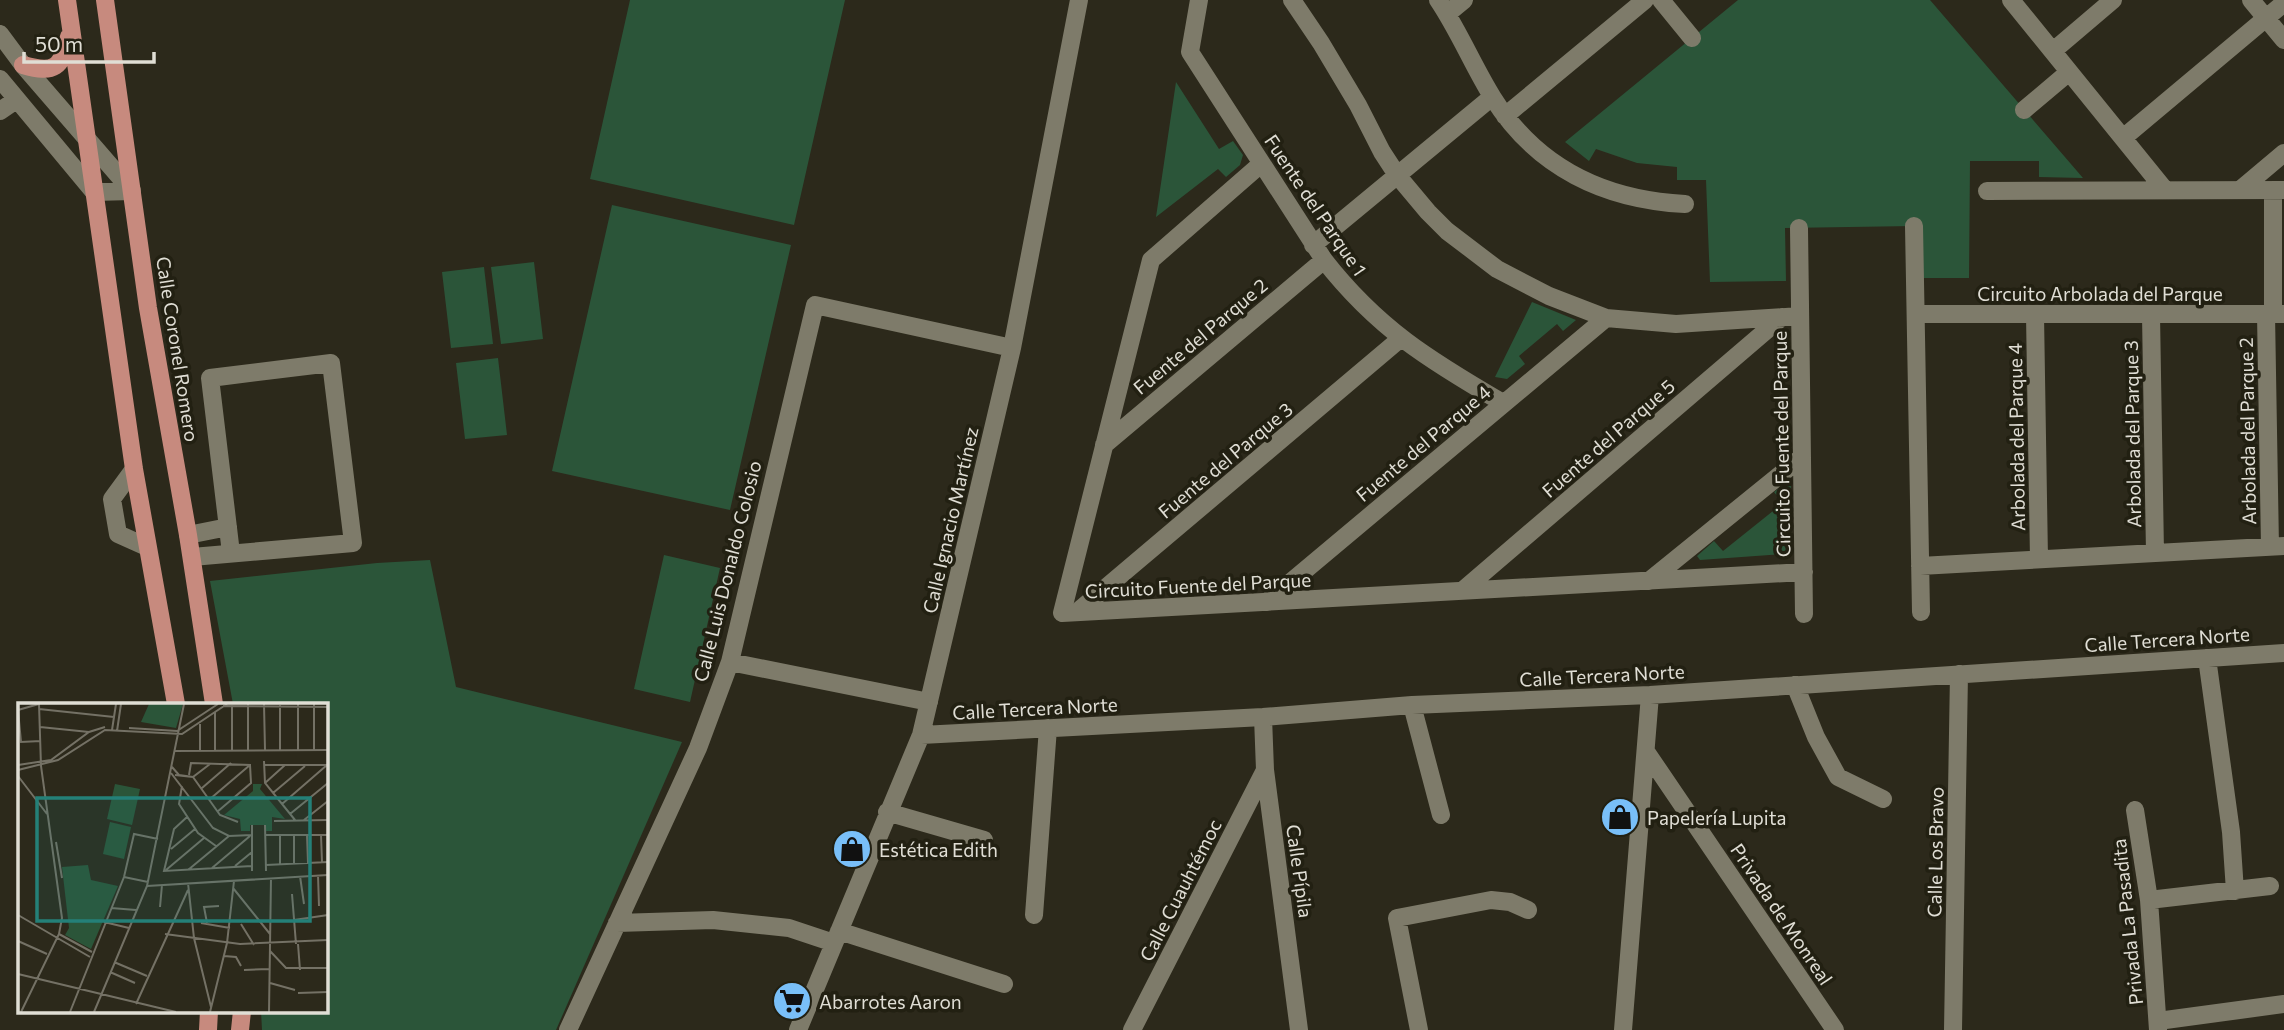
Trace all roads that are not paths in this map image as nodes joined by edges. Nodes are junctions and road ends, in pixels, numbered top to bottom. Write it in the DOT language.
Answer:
graph roads {
  1 [pos="67,0"];
  2 [pos="105,0"];
  3 [pos="1079,0"];
  4 [pos="1199,0"];
  5 [pos="1292,0"];
  6 [pos="1464,0"];
  7 [pos="1645,0"];
  8 [pos="1661,0"];
  9 [pos="2011,0"];
  10 [pos="2113,0"];
  11 [pos="2251,0"];
  12 [pos="2284,3"];
  13 [pos="1443,7"];
  14 [pos="2266,18"];
  15 [pos="71,30"];
  16 [pos="0,34"];
  17 [pos="1692,38"];
  18 [pos="2284,40"];
  19 [pos="2053,51"];
  20 [pos="23,65"];
  21 [pos="2069,72"];
  22 [pos="0,79"];
  23 [pos="1492,97"];
  24 [pos="16,100"];
  25 [pos="2024,110"];
  26 [pos="0,111"];
  27 [pos="1505,116"];
  28 [pos="2123,138"];
  29 [pos="88,141"];
  30 [pos="2284,153"];
  31 [pos="1261,164"];
  32 [pos="1397,175"];
  33 [pos="2165,190"];
  34 [pos="2240,190"];
  35 [pos="2279,190"];
  36 [pos="132,191"];
  37 [pos="1987,191"];
  38 [pos="94,192"];
  39 [pos="1685,204"];
  40 [pos="1914,226"];
  41 [pos="1799,228"];
  42 [pos="1318,252"];
  43 [pos="1916,314"];
  44 [pos="2151,314"];
  45 [pos="2274,314"];
  46 [pos="2035,315"];
  47 [pos="1800,316"];
  48 [pos="1782,317"];
  49 [pos="1606,318"];
  50 [pos="1400,339"];
  51 [pos="1012,348"];
  52 [pos="1503,403"];
  53 [pos="1104,445"];
  54 [pos="1802,457"];
  55 [pos="134,468"];
  56 [pos="228,527"];
  57 [pos="188,535"];
  58 [pos="147,547"];
  59 [pos="2277,547"];
  60 [pos="231,553"];
  61 [pos="2155,553"];
  62 [pos="192,557"];
  63 [pos="2039,559"];
  64 [pos="1920,566"];
  65 [pos="1804,572"];
  66 [pos="1649,581"];
  67 [pos="1462,591"];
  68 [pos="1267,602"];
  69 [pos="1077,612"];
  70 [pos="1921,612"];
  71 [pos="1804,614"];
  72 [pos="2284,653"];
  73 [pos="2207,658"];
  74 [pos="730,662"];
  75 [pos="1959,674"];
  76 [pos="1795,685"];
  77 [pos="1650,695"];
  78 [pos="929,702"];
  79 [pos="176,703"];
  80 [pos="214,703"];
  81 [pos="1412,705"];
  82 [pos="1263,717"];
  83 [pos="1048,728"];
  84 [pos="921,735"];
  85 [pos="1647,753"];
  86 [pos="1265,770"];
  87 [pos="1882,799"];
  88 [pos="2135,810"];
  89 [pos="887,813"];
  90 [pos="1441,815"];
  91 [pos="984,840"];
  92 [pos="2270,886"];
  93 [pos="2235,891"];
  94 [pos="2149,900"];
  95 [pos="1528,910"];
  96 [pos="1034,915"];
  97 [pos="617,923"];
  98 [pos="836,937"];
  99 [pos="1004,984"];
  100 [pos="2284,1004"];
  101 [pos="209,1012"];
  102 [pos="242,1012"];
  103 [pos="2158,1025"];
  104 [pos="208,1030"];
  105 [pos="240,1030"];
  106 [pos="568,1030"];
  107 [pos="797,1030"];
  108 [pos="1132,1030"];
  109 [pos="1299,1030"];
  110 [pos="1419,1030"];
  111 [pos="1623,1030"];
  112 [pos="1835,1030"];
  113 [pos="1953,1030"];
  1 -- 15 [label="main road"];
  2 -- 36 [label="main road, Calle Coronel Romero"];
  3 -- 51 [label="street, Calle Ignacio Martínez"];
  4 -- 31 [label="street, Fuente del Parque 1"];
  5 -- 32 [label="street, Circuito Fuente del Parque"];
  6 -- 13 [label="street"];
  7 -- 27 [label="street"];
  8 -- 17 [label="street"];
  9 -- 19 [label="street"];
  10 -- 19 [label="street"];
  11 -- 14 [label="street"];
  12 -- 14 [label="street"];
  13 -- 23 [label="street"];
  14 -- 18 [label="street"];
  14 -- 28 [label="street"];
  15 -- 20 [label="main road"];
  15 -- 29 [label="main road"];
  16 -- 20 [label="street"];
  19 -- 21 [label="street"];
  20 -- 29 [label="street"];
  21 -- 25 [label="street"];
  21 -- 28 [label="street"];
  22 -- 24 [label="street"];
  23 -- 27 [label="street"];
  23 -- 32 [label="street, Fuente del Parque 2"];
  24 -- 26 [label="street"];
  24 -- 38 [label="street"];
  27 -- 39 [label="street"];
  28 -- 33 [label="street"];
  29 -- 36 [label="street"];
  29 -- 38 [label="main road"];
  30 -- 34 [label="street"];
  31 -- 42 [label="street, Fuente del Parque 1"];
  31 -- 53 [label="street, Circuito Fuente del Parque"];
  32 -- 42 [label="street, Fuente del Parque 2"];
  32 -- 49 [label="street, Circuito Fuente del Parque"];
  33 -- 34 [label="street"];
  33 -- 37 [label="street"];
  34 -- 35 [label="street"];
  35 -- 45 [label="street, Arbolada del Parque 2"];
  36 -- 38 [label="street"];
  36 -- 57 [label="main road, Calle Coronel Romero"];
  38 -- 55 [label="main road"];
  40 -- 43 [label="street"];
  41 -- 47 [label="street, Circuito Fuente del Parque"];
  42 -- 50 [label="street, Fuente del Parque 1"];
  42 -- 53 [label="street, Fuente del Parque 2"];
  43 -- 46 [label="street, Circuito Arbolada del Parque"];
  43 -- 64 [label="street"];
  44 -- 45 [label="street, Circuito Arbolada del Parque"];
  44 -- 46 [label="street, Circuito Arbolada del Parque"];
  44 -- 61 [label="street, Arbolada del Parque 3"];
  45 -- 59 [label="street, Arbolada del Parque 2"];
  46 -- 63 [label="street, Arbolada del Parque 4"];
  47 -- 48 [label="street, Circuito Fuente del Parque"];
  47 -- 54 [label="street, Circuito Fuente del Parque"];
  48 -- 49 [label="street, Circuito Fuente del Parque"];
  48 -- 67 [label="street, Fuente del Parque 5"];
  49 -- 52 [label="street, Fuente del Parque 4"];
  50 -- 52 [label="street, Fuente del Parque 1"];
  50 -- 69 [label="street, Fuente del Parque 3"];
  51 -- 74 [label="street, Calle Luis Donaldo Colosio"];
  51 -- 78 [label="street, Calle Ignacio Martínez"];
  52 -- 68 [label="street, Fuente del Parque 4"];
  53 -- 69 [label="street, Circuito Fuente del Parque"];
  54 -- 65 [label="street, Circuito Fuente del Parque"];
  54 -- 66 [label="street"];
  55 -- 58 [label="main road"];
  55 -- 58 [label="street"];
  56 -- 57 [label="street"];
  56 -- 60 [label="street"];
  56 -- 60 [label="street"];
  57 -- 62 [label="main road, Calle Coronel Romero"];
  58 -- 79 [label="main road"];
  59 -- 61 [label="street"];
  60 -- 62 [label="street"];
  61 -- 63 [label="street"];
  62 -- 80 [label="main road, Calle Coronel Romero"];
  63 -- 64 [label="street"];
  64 -- 70 [label="street"];
  65 -- 66 [label="street, Circuito Fuente del Parque"];
  65 -- 71 [label="street, Circuito Fuente del Parque"];
  66 -- 67 [label="street, Circuito Fuente del Parque"];
  67 -- 68 [label="street, Circuito Fuente del Parque"];
  68 -- 69 [label="street, Circuito Fuente del Parque"];
  72 -- 73 [label="street, Calle Tercera Norte"];
  73 -- 75 [label="street, Calle Tercera Norte"];
  73 -- 93 [label="street"];
  74 -- 78 [label="street, Calle Tercera Norte"];
  74 -- 97 [label="street, Calle Luis Donaldo Colosio"];
  75 -- 76 [label="street, Calle Tercera Norte"];
  75 -- 113 [label="street, Calle Los Bravo"];
  76 -- 77 [label="street, Calle Tercera Norte"];
  76 -- 87 [label="street"];
  77 -- 81 [label="street, Calle Tercera Norte"];
  77 -- 85 [label="street"];
  78 -- 84 [label="street, Calle Ignacio Martínez"];
  81 -- 82 [label="street, Calle Tercera Norte"];
  81 -- 90 [label="street"];
  82 -- 83 [label="street, Calle Tercera Norte"];
  82 -- 86 [label="street, Calle Pípila"];
  83 -- 84 [label="street, Calle Tercera Norte"];
  83 -- 96 [label="street"];
  84 -- 89 [label="street, Calle Ignacio Martínez"];
  85 -- 111 [label="street"];
  85 -- 112 [label="street, Privada de Monreal"];
  86 -- 108 [label="street, Calle Cuauhtémoc"];
  86 -- 109 [label="street, Calle Pípila"];
  88 -- 94 [label="street, Privada La Pasadita"];
  89 -- 91 [label="street"];
  89 -- 98 [label="street, Calle Ignacio Martínez"];
  92 -- 93 [label="street"];
  93 -- 94 [label="street"];
  94 -- 103 [label="street, Privada La Pasadita"];
  95 -- 110 [label="street"];
  97 -- 98 [label="street"];
  97 -- 106 [label="street, Calle Luis Donaldo Colosio"];
  98 -- 99 [label="street"];
  98 -- 107 [label="street, Calle Ignacio Martínez"];
  100 -- 103 [label="street"];
  101 -- 104 [label="main road"];
  102 -- 105 [label="main road"];
}
